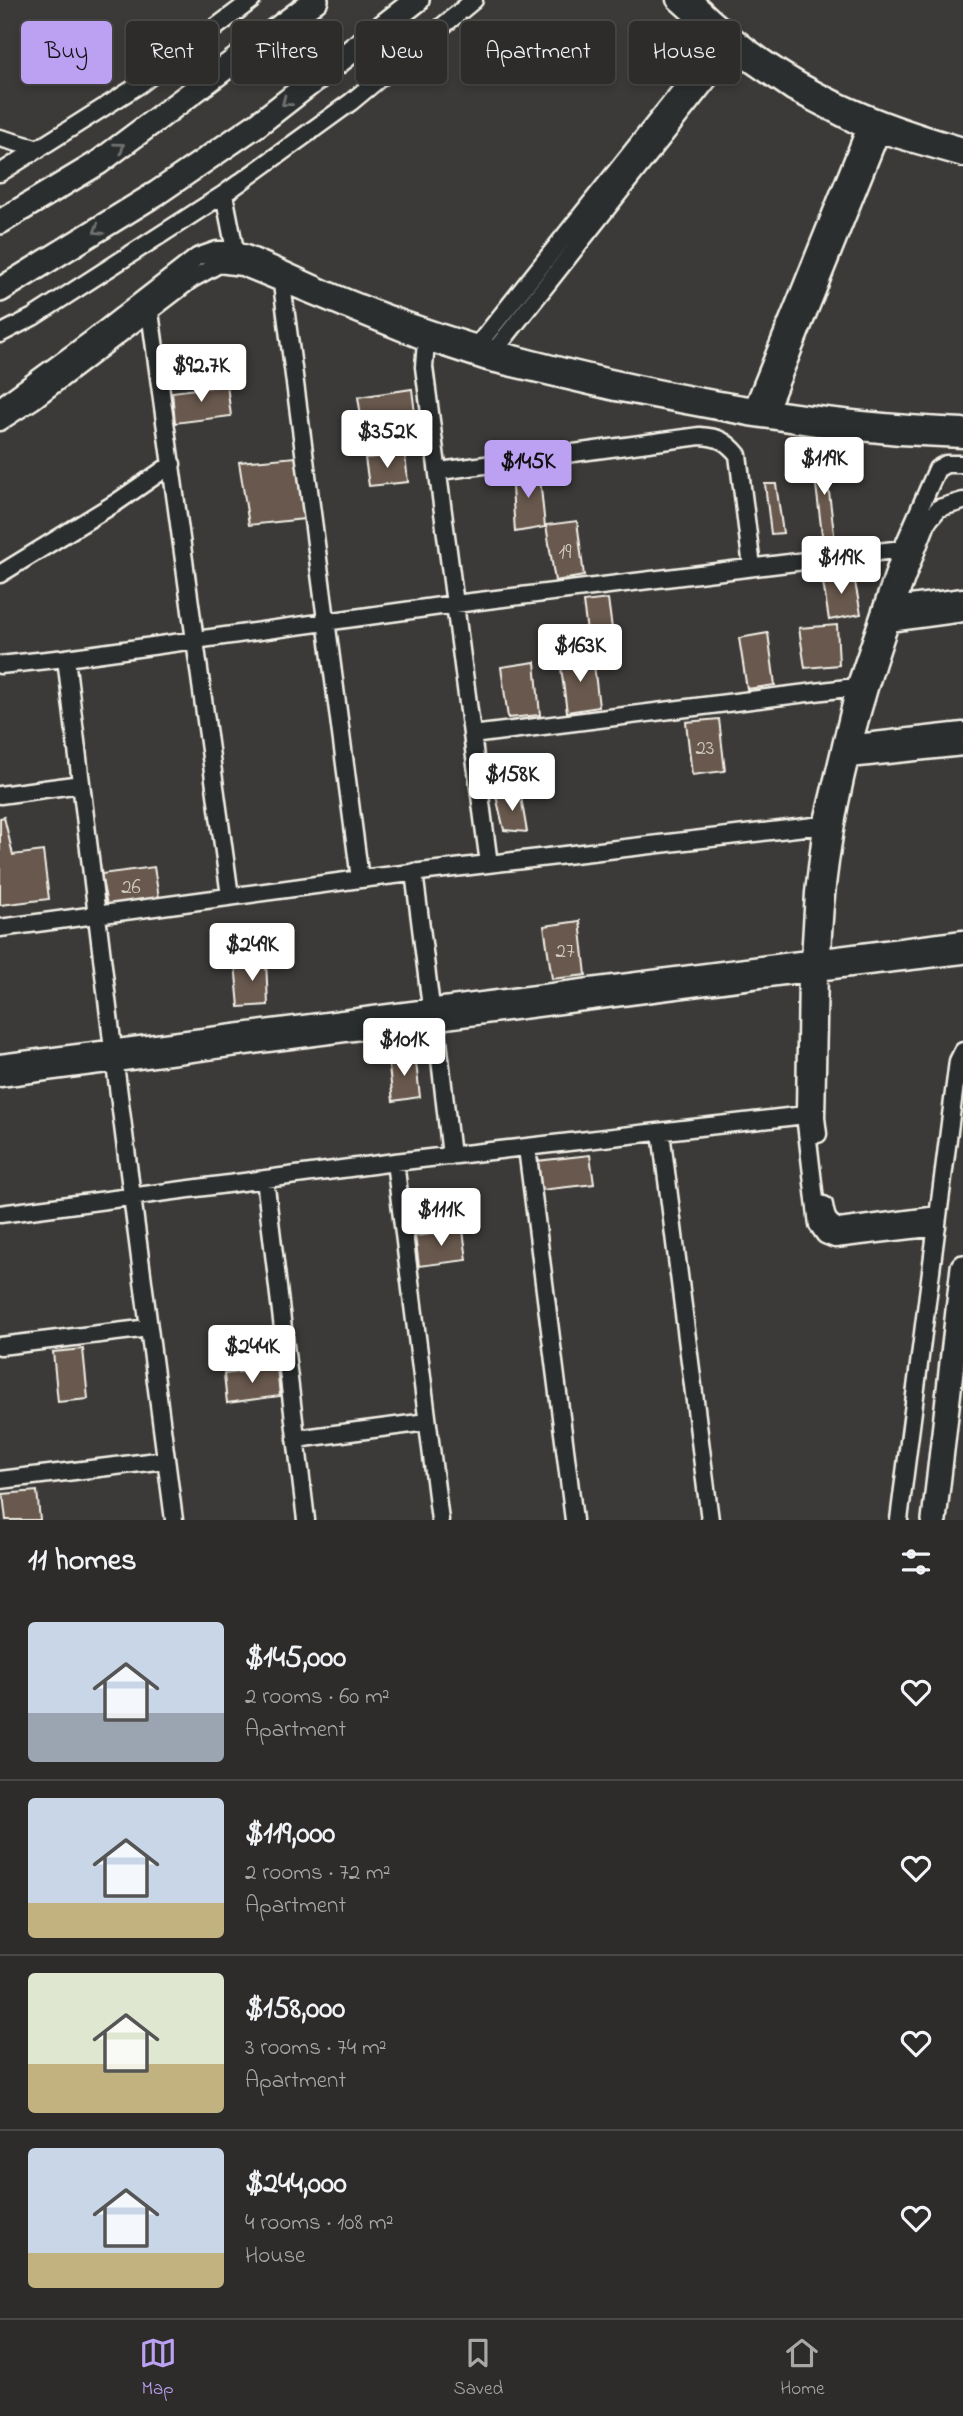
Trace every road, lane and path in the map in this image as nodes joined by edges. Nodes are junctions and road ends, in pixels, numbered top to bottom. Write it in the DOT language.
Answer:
graph roads {
  1 [pos="252,0"];
  2 [pos="316,0"];
  3 [pos="417,0"];
  4 [pos="474,0"];
  5 [pos="675,0"];
  6 [pos="694,0"];
  7 [pos="703,21"];
  8 [pos="712,21"];
  9 [pos="740,49"];
  10 [pos="694,84"];
  11 [pos="697,84"];
  12 [pos="875,126"];
  13 [pos="0,138"];
  14 [pos="963,146"];
  15 [pos="39,149"];
  16 [pos="0,155"];
  17 [pos="963,158"];
  18 [pos="18,162"];
  19 [pos="0,173"];
  20 [pos="224,194"];
  21 [pos="0,222"];
  22 [pos="234,250"];
  23 [pos="282,284"];
  24 [pos="0,290"];
  25 [pos="150,313"];
  26 [pos="0,334"];
  27 [pos="426,342"];
  28 [pos="473,350"];
  29 [pos="491,355"];
  30 [pos="0,406"];
  31 [pos="759,412"];
  32 [pos="0,422"];
  33 [pos="963,427"];
  34 [pos="963,439"];
  35 [pos="172,464"];
  36 [pos="963,464"];
  37 [pos="440,471"];
  38 [pos="963,501"];
  39 [pos="902,548"];
  40 [pos="752,567"];
  41 [pos="0,574"];
  42 [pos="963,597"];
  43 [pos="455,604"];
  44 [pos="888,607"];
  45 [pos="963,613"];
  46 [pos="327,622"];
  47 [pos="882,624"];
  48 [pos="195,639"];
  49 [pos="65,658"];
  50 [pos="0,665"];
  51 [pos="855,687"];
  52 [pos="963,731"];
  53 [pos="472,735"];
  54 [pos="963,747"];
  55 [pos="846,752"];
  56 [pos="81,784"];
  57 [pos="0,795"];
  58 [pos="822,825"];
  59 [pos="489,864"];
  60 [pos="414,872"];
  61 [pos="360,879"];
  62 [pos="230,896"];
  63 [pos="96,916"];
  64 [pos="0,928"];
  65 [pos="963,939"];
  66 [pos="963,955"];
  67 [pos="815,965"];
  68 [pos="433,1015"];
  69 [pos="963,1051"];
  70 [pos="114,1057"];
  71 [pos="0,1063"];
  72 [pos="0,1078"];
  73 [pos="805,1115"];
  74 [pos="661,1132"];
  75 [pos="527,1148"];
  76 [pos="451,1156"];
  77 [pos="395,1162"];
  78 [pos="265,1179"];
  79 [pos="132,1198"];
  80 [pos="0,1214"];
  81 [pos="937,1221"];
  82 [pos="963,1267"];
  83 [pos="149,1328"];
  84 [pos="0,1346"];
  85 [pos="427,1422"];
  86 [pos="296,1439"];
  87 [pos="165,1460"];
  88 [pos="0,1480"];
  89 [pos="174,1520"];
  90 [pos="306,1520"];
  91 [pos="440,1520"];
  92 [pos="574,1520"];
  93 [pos="710,1520"];
  94 [pos="899,1520"];
  95 [pos="934,1520"];
  1 -- 15 [label="street"];
  21 -- 2 [label="main road, one-way"];
  3 -- 24 [label="main road, one-way"];
  4 -- 20 [label="street"];
  5 -- 7 [label="street"];
  6 -- 8 [label="street"];
  9 -- 12 [label="street"];
  10 -- 28 [label="street"];
  11 -- 29 [label="street"];
  12 -- 14 [label="street"];
  12 -- 17 [label="street"];
  12 -- 31 [label="street"];
  13 -- 15 [label="street"];
  15 -- 18 [label="street"];
  16 -- 18 [label="street"];
  18 -- 19 [label="street"];
  20 -- 22 [label="street"];
  20 -- 26 [label="street"];
  22 -- 28 [label="street"];
  22 -- 30 [label="street"];
  23 -- 25 [label="street"];
  23 -- 27 [label="street"];
  23 -- 46 [label="street"];
  25 -- 32 [label="street"];
  25 -- 35 [label="street"];
  27 -- 28 [label="street"];
  27 -- 37 [label="street"];
  28 -- 29 [label="street"];
  29 -- 31 [label="street"];
  31 -- 33 [label="street"];
  31 -- 34 [label="street"];
  35 -- 41 [label="street"];
  35 -- 48 [label="street"];
  36 -- 39 [label="street"];
  37 -- 40 [label="street"];
  37 -- 43 [label="street"];
  38 -- 44 [label="street"];
  39 -- 40 [label="street"];
  39 -- 44 [label="street"];
  40 -- 43 [label="street"];
  42 -- 44 [label="street"];
  43 -- 46 [label="street"];
  43 -- 53 [label="street"];
  44 -- 47 [label="street"];
  45 -- 47 [label="street"];
  46 -- 48 [label="street"];
  46 -- 61 [label="street"];
  47 -- 51 [label="street"];
  47 -- 55 [label="street"];
  48 -- 49 [label="street"];
  48 -- 62 [label="street"];
  49 -- 50 [label="street"];
  49 -- 56 [label="street"];
  51 -- 53 [label="street"];
  51 -- 55 [label="street"];
  52 -- 55 [label="street"];
  53 -- 59 [label="street"];
  54 -- 55 [label="street"];
  55 -- 58 [label="street"];
  55 -- 67 [label="street"];
  56 -- 57 [label="street"];
  56 -- 63 [label="street"];
  58 -- 59 [label="street"];
  58 -- 67 [label="street"];
  59 -- 60 [label="street"];
  60 -- 61 [label="street"];
  60 -- 68 [label="street"];
  61 -- 62 [label="street"];
  62 -- 63 [label="street"];
  63 -- 64 [label="street"];
  63 -- 70 [label="street"];
  65 -- 67 [label="street"];
  66 -- 67 [label="street"];
  67 -- 68 [label="street"];
  67 -- 73 [label="street"];
  67 -- 81 [label="street"];
  68 -- 70 [label="street"];
  68 -- 76 [label="street"];
  69 -- 81 [label="street"];
  70 -- 71 [label="street"];
  70 -- 72 [label="street"];
  70 -- 79 [label="street"];
  73 -- 74 [label="street"];
  73 -- 81 [label="street"];
  74 -- 75 [label="street"];
  74 -- 93 [label="street"];
  75 -- 76 [label="street"];
  75 -- 92 [label="street"];
  76 -- 77 [label="street"];
  77 -- 78 [label="street"];
  77 -- 85 [label="street"];
  78 -- 79 [label="street"];
  78 -- 86 [label="street"];
  79 -- 80 [label="street"];
  79 -- 83 [label="street"];
  81 -- 94 [label="street"];
  82 -- 95 [label="main road"];
  83 -- 84 [label="street"];
  83 -- 87 [label="street"];
  85 -- 86 [label="street"];
  85 -- 91 [label="street"];
  86 -- 90 [label="street"];
  87 -- 88 [label="street"];
  87 -- 89 [label="street"];
}
